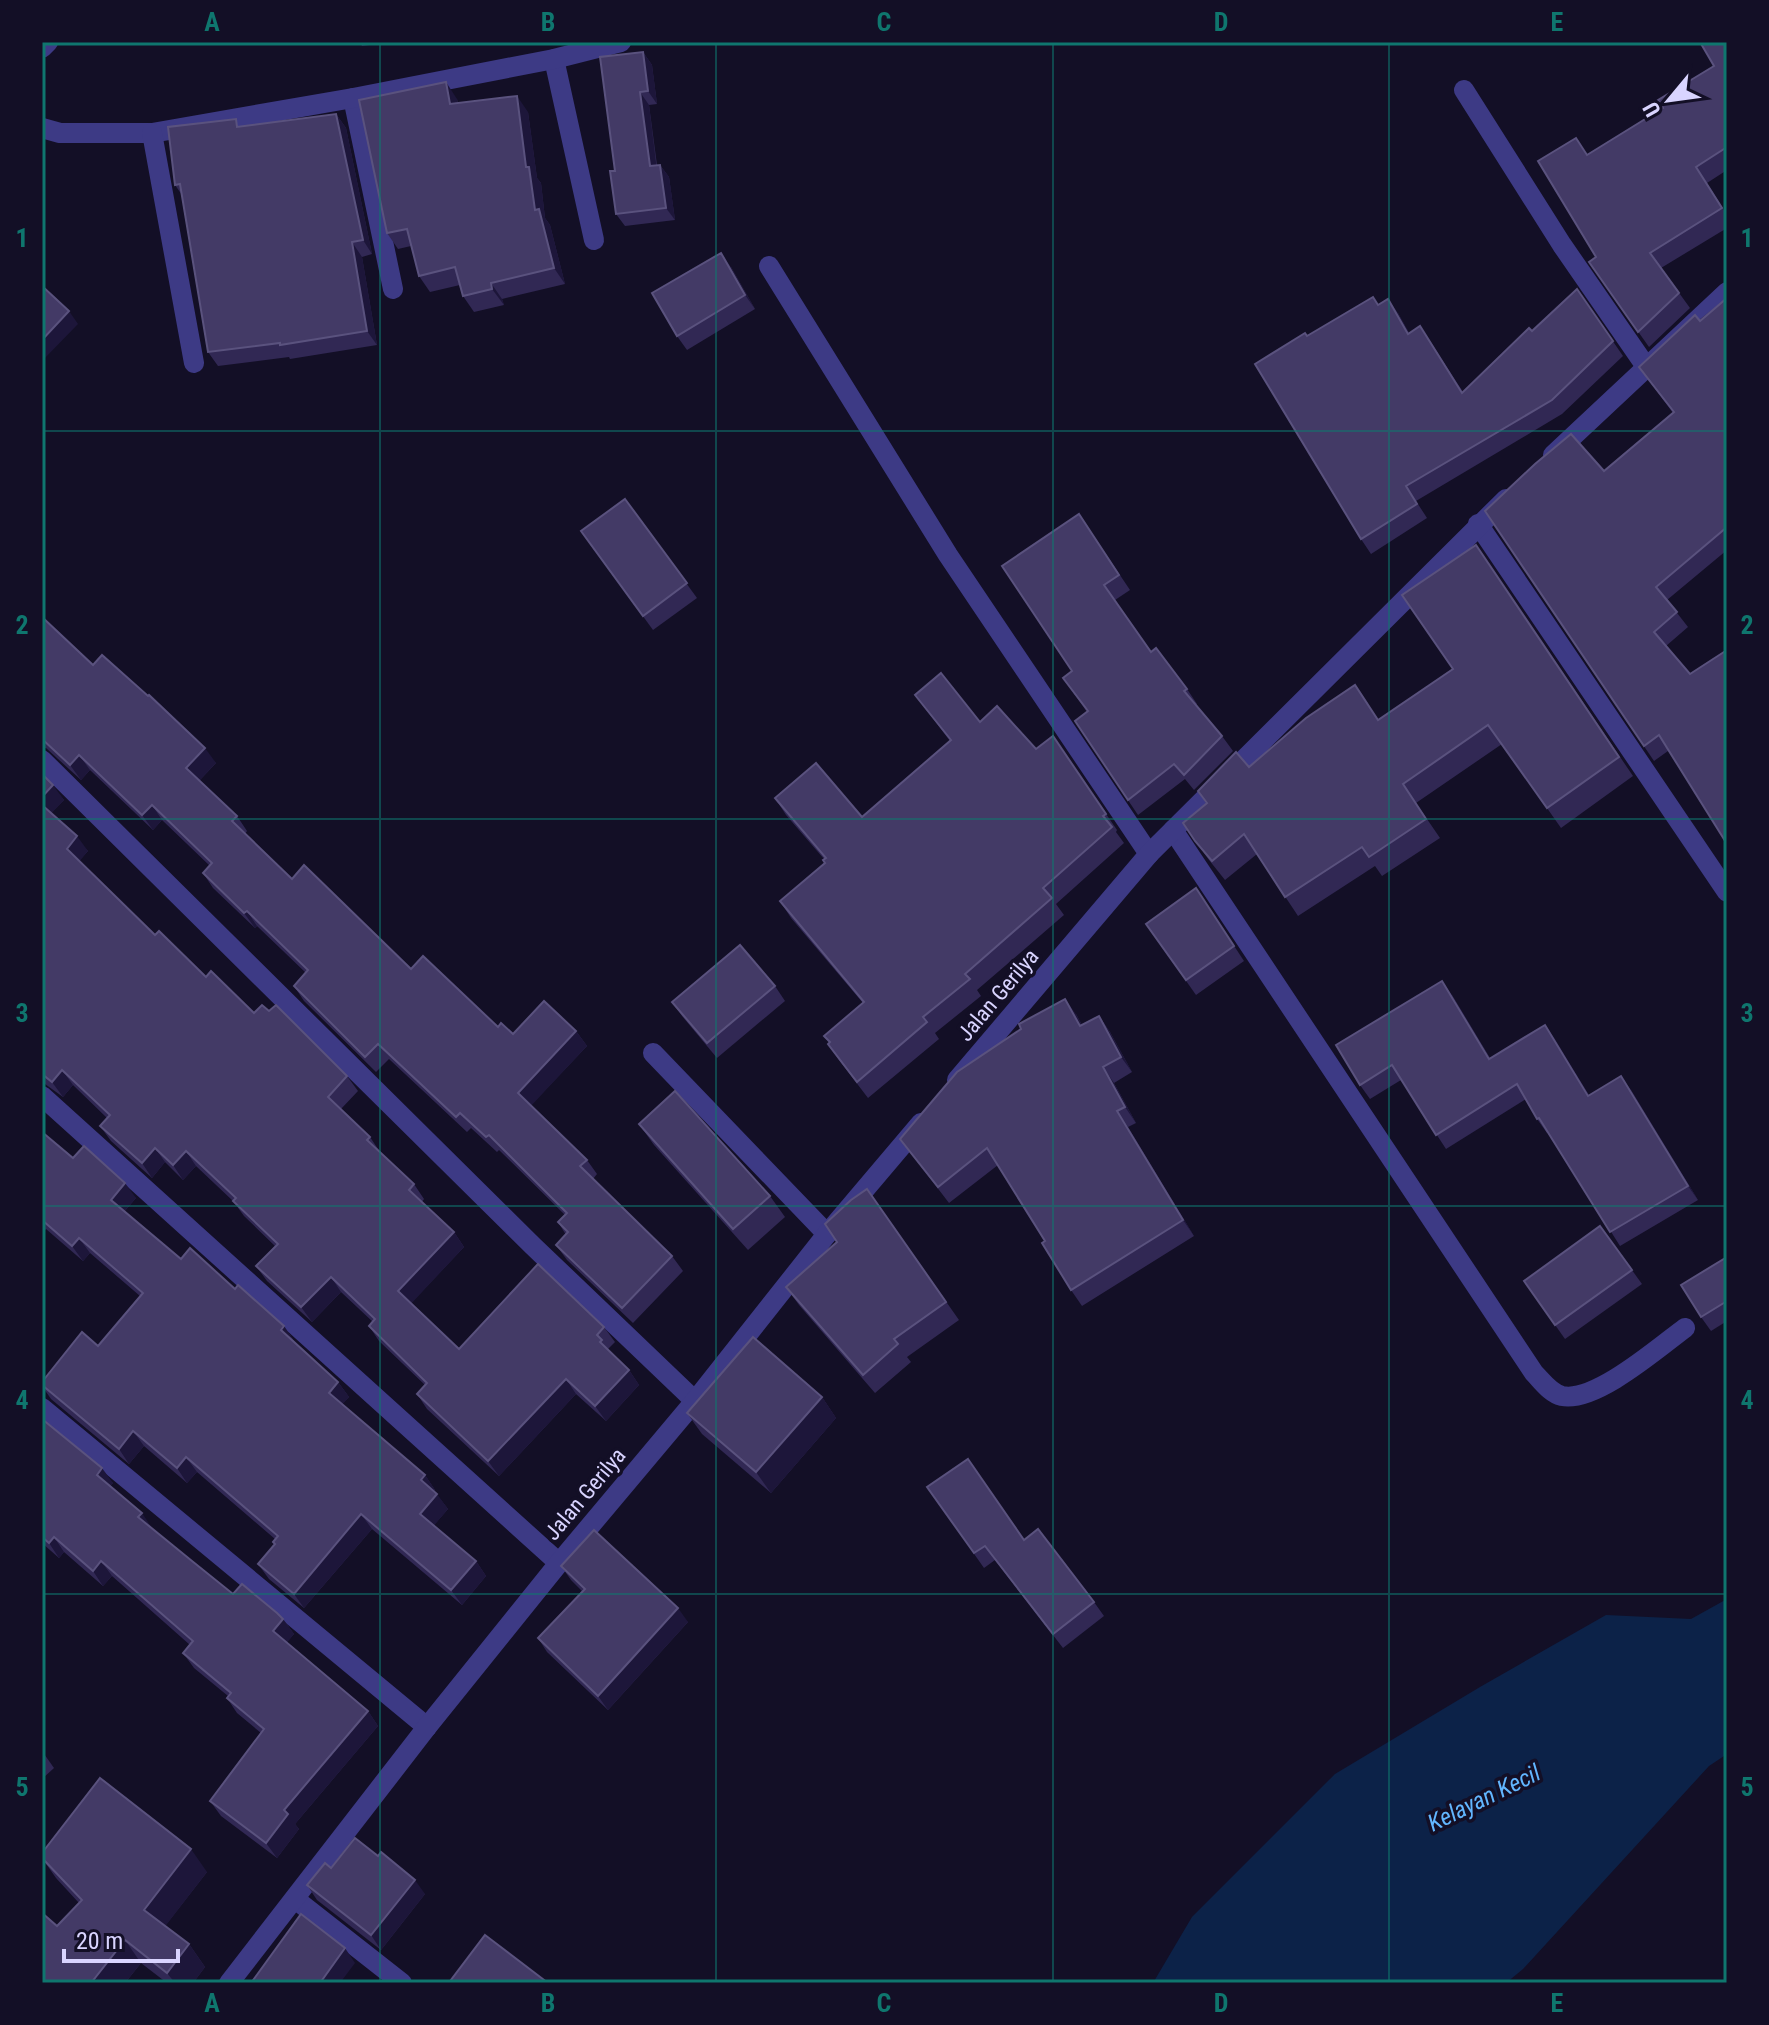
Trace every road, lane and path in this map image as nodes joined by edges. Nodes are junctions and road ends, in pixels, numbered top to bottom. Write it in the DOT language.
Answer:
graph roads {
  1 [pos="48,42"];
  2 [pos="621,42"];
  3 [pos="42,48"];
  4 [pos="554,59"];
  5 [pos="1464,90"];
  6 [pos="353,98"];
  7 [pos="42,128"];
  8 [pos="152,133"];
  9 [pos="594,240"];
  10 [pos="769,266"];
  11 [pos="393,289"];
  12 [pos="1727,292"];
  13 [pos="194,363"];
  14 [pos="1647,368"];
  15 [pos="1478,524"];
  16 [pos="42,760"];
  17 [pos="1173,830"];
  18 [pos="1149,854"];
  19 [pos="1727,892"];
  20 [pos="653,1053"];
  21 [pos="42,1096"];
  22 [pos="827,1234"];
  23 [pos="1685,1328"];
  24 [pos="695,1401"];
  25 [pos="42,1408"];
  26 [pos="559,1563"];
  27 [pos="427,1727"];
  28 [pos="295,1899"];
  29 [pos="229,1983"];
  30 [pos="402,1983"];
  1 -- 3 [label="street"];
  2 -- 4 [label="street"];
  4 -- 6 [label="street"];
  4 -- 9 [label="street"];
  5 -- 14 [label="street"];
  6 -- 8 [label="street"];
  6 -- 11 [label="street"];
  7 -- 8 [label="street"];
  8 -- 13 [label="street"];
  10 -- 18 [label="street"];
  12 -- 14 [label="street, Jalan Gerilya"];
  14 -- 15 [label="street, Jalan Gerilya"];
  15 -- 17 [label="street, Jalan Gerilya"];
  15 -- 19 [label="street"];
  16 -- 24 [label="street"];
  17 -- 18 [label="street, Jalan Gerilya"];
  17 -- 23 [label="street"];
  18 -- 22 [label="street, Jalan Gerilya"];
  20 -- 22 [label="street"];
  21 -- 26 [label="street"];
  22 -- 24 [label="street, Jalan Gerilya"];
  24 -- 26 [label="street, Jalan Gerilya"];
  25 -- 27 [label="street"];
  26 -- 27 [label="street, Jalan Gerilya"];
  27 -- 28 [label="street, Jalan Gerilya"];
  28 -- 29 [label="street, Jalan Gerilya"];
  28 -- 30 [label="street"];
}
